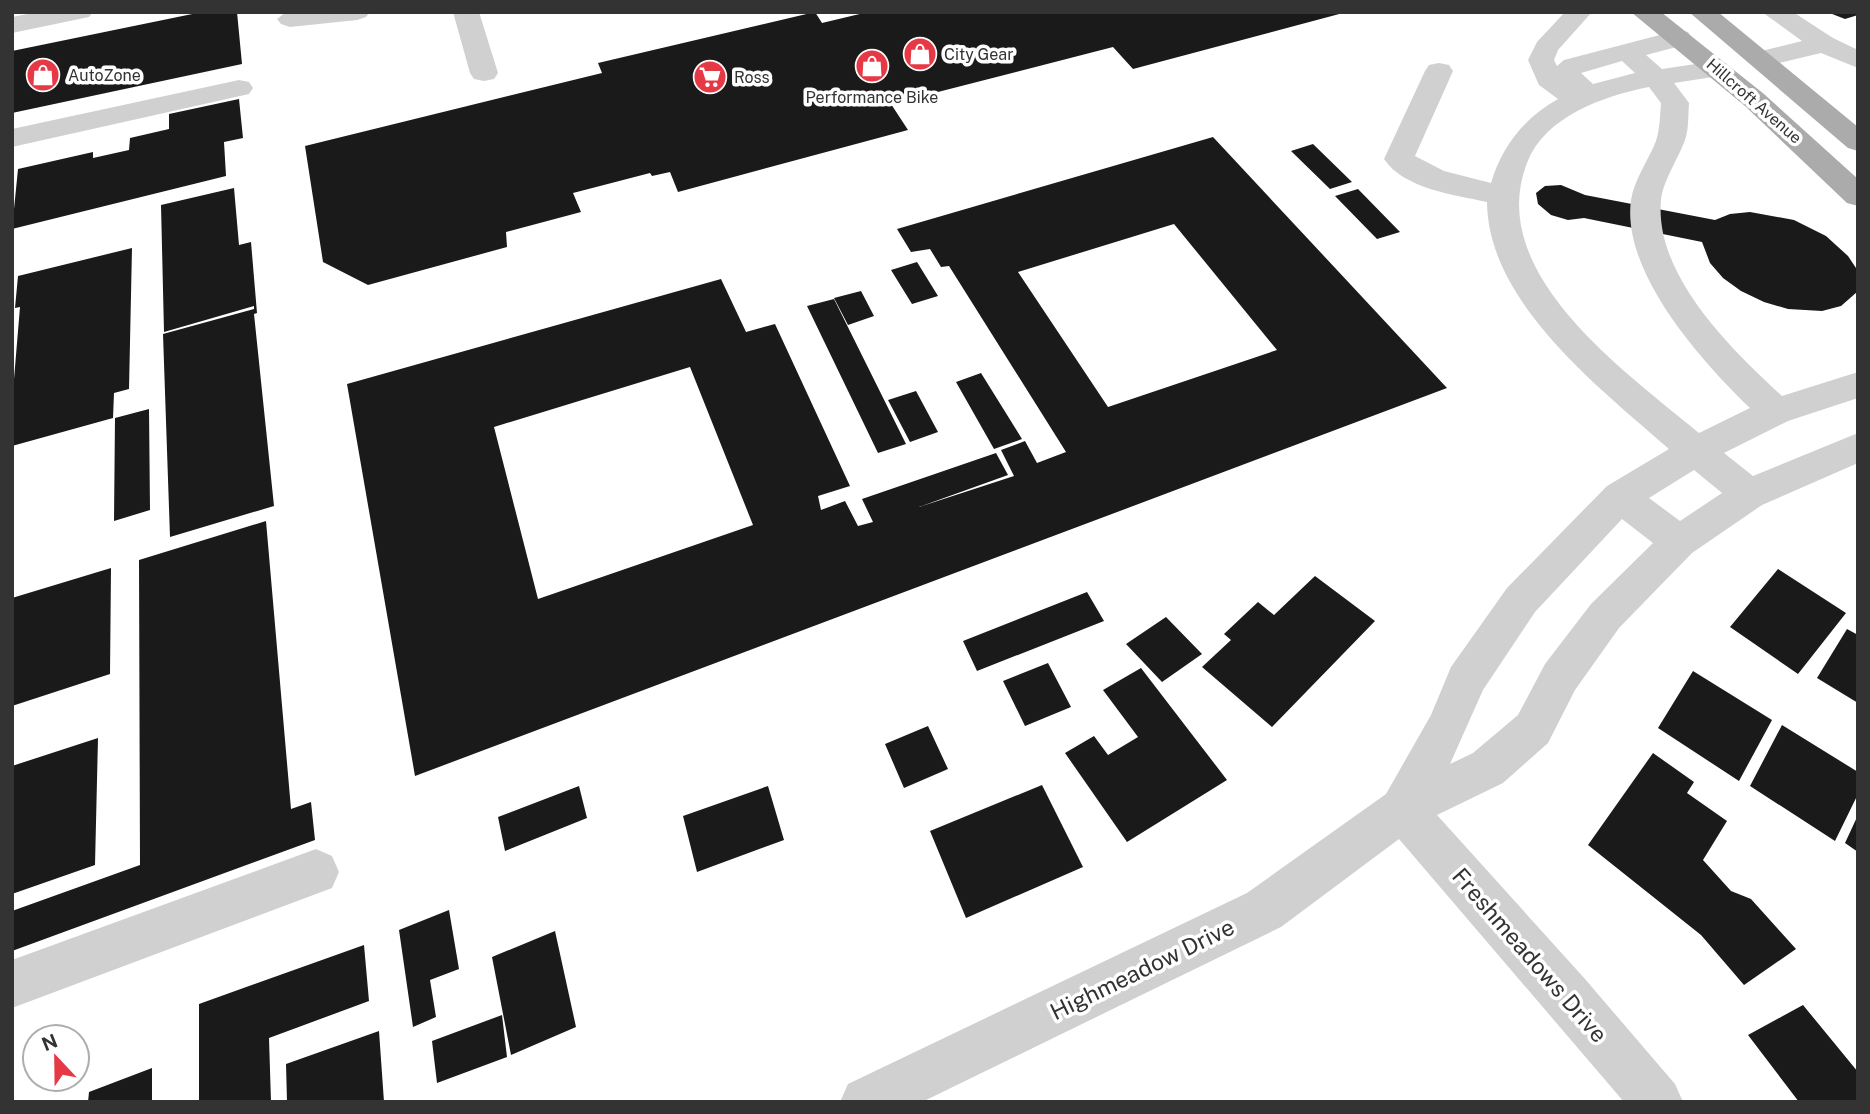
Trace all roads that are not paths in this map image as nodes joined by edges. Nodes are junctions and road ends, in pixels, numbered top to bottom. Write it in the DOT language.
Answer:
graph roads {
  1 [pos="80,12"];
  2 [pos="357,12"];
  3 [pos="466,12"];
  4 [pos="1579,12"];
  5 [pos="1644,12"];
  6 [pos="1702,12"];
  7 [pos="1775,12"];
  8 [pos="290,19"];
  9 [pos="19,20"];
  10 [pos="1679,38"];
  11 [pos="1824,44"];
  12 [pos="1627,52"];
  13 [pos="1762,60"];
  14 [pos="1858,60"];
  15 [pos="1716,69"];
  16 [pos="1439,71"];
  17 [pos="484,73"];
  18 [pos="1657,79"];
  19 [pos="239,88"];
  20 [pos="1583,97"];
  21 [pos="1854,134"];
  22 [pos="12,138"];
  23 [pos="1502,196"];
  24 [pos="1858,196"];
  25 [pos="1858,385"];
  26 [pos="1776,411"];
  27 [pos="1858,447"];
  28 [pos="1695,451"];
  29 [pos="1749,494"];
  30 [pos="1620,497"];
  31 [pos="1679,542"];
  32 [pos="1402,809"];
  33 [pos="316,872"];
  34 [pos="12,984"];
  35 [pos="866,1102"];
  36 [pos="1657,1102"];
  1 -- 9 [label="street"];
  2 -- 8 [label="street"];
  3 -- 17 [label="street"];
  4 -- 20 [label="street"];
  5 -- 10 [label="main road, Hillcroft Avenue"];
  6 -- 13 [label="main road, Hillcroft Avenue"];
  7 -- 11 [label="street"];
  10 -- 12 [label="street"];
  10 -- 15 [label="main road, Hillcroft Avenue"];
  11 -- 13 [label="street"];
  11 -- 14 [label="street"];
  12 -- 18 [label="street"];
  12 -- 20 [label="street"];
  13 -- 15 [label="main road"];
  13 -- 21 [label="main road, Hillcroft Avenue"];
  15 -- 18 [label="street"];
  15 -- 24 [label="main road, Hillcroft Avenue"];
  16 -- 23 [label="street"];
  18 -- 20 [label="street"];
  18 -- 26 [label="street"];
  19 -- 22 [label="street"];
  20 -- 23 [label="street"];
  23 -- 28 [label="street"];
  25 -- 26 [label="street, Highmeadow Drive"];
  26 -- 28 [label="street, Highmeadow Drive"];
  27 -- 29 [label="street, Highmeadow Drive"];
  28 -- 29 [label="street"];
  28 -- 30 [label="street, Highmeadow Drive"];
  29 -- 31 [label="street, Highmeadow Drive"];
  30 -- 31 [label="street"];
  30 -- 32 [label="street, Highmeadow Drive"];
  31 -- 32 [label="street, Highmeadow Drive"];
  32 -- 35 [label="street, Highmeadow Drive"];
  32 -- 36 [label="street, Freshmeadows Drive"];
  33 -- 34 [label="street"];
}
